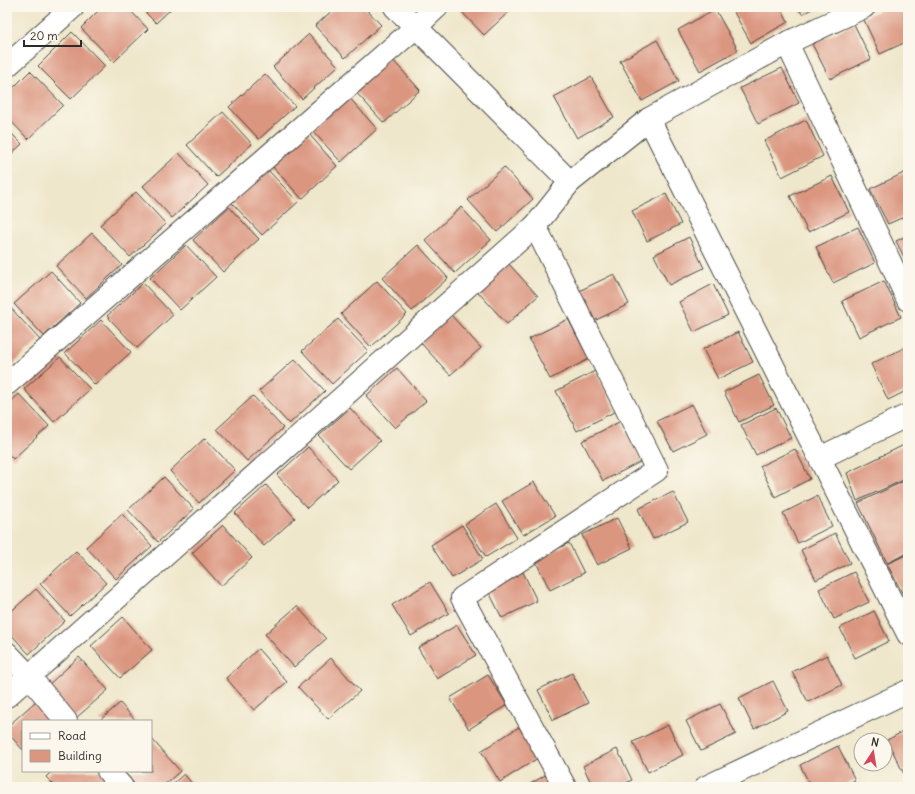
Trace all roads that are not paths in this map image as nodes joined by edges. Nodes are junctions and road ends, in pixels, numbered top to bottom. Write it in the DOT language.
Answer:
graph roads {
  1 [pos="72,7"];
  2 [pos="395,7"];
  3 [pos="437,7"];
  4 [pos="864,7"];
  5 [pos="416,27"];
  6 [pos="787,44"];
  7 [pos="7,66"];
  8 [pos="648,118"];
  9 [pos="570,182"];
  10 [pos="535,226"];
  11 [pos="908,300"];
  12 [pos="7,384"];
  13 [pos="908,415"];
  14 [pos="820,458"];
  15 [pos="908,634"];
  16 [pos="7,653"];
  17 [pos="29,676"];
  18 [pos="908,691"];
  19 [pos="7,696"];
  20 [pos="65,720"];
  21 [pos="109,772"];
  22 [pos="122,787"];
  23 [pos="565,787"];
  24 [pos="706,787"];
  1 -- 7 [label="street"];
  2 -- 5 [label="street"];
  3 -- 5 [label="street"];
  4 -- 6 [label="street"];
  5 -- 9 [label="street"];
  5 -- 12 [label="street"];
  6 -- 8 [label="street"];
  6 -- 11 [label="street"];
  8 -- 9 [label="street"];
  8 -- 14 [label="street"];
  9 -- 10 [label="street"];
  10 -- 17 [label="street"];
  10 -- 23 [label="street"];
  13 -- 14 [label="street"];
  14 -- 15 [label="street"];
  16 -- 17 [label="street"];
  17 -- 19 [label="street"];
  17 -- 20 [label="street"];
  18 -- 24 [label="street"];
  21 -- 22 [label="street"];
}
